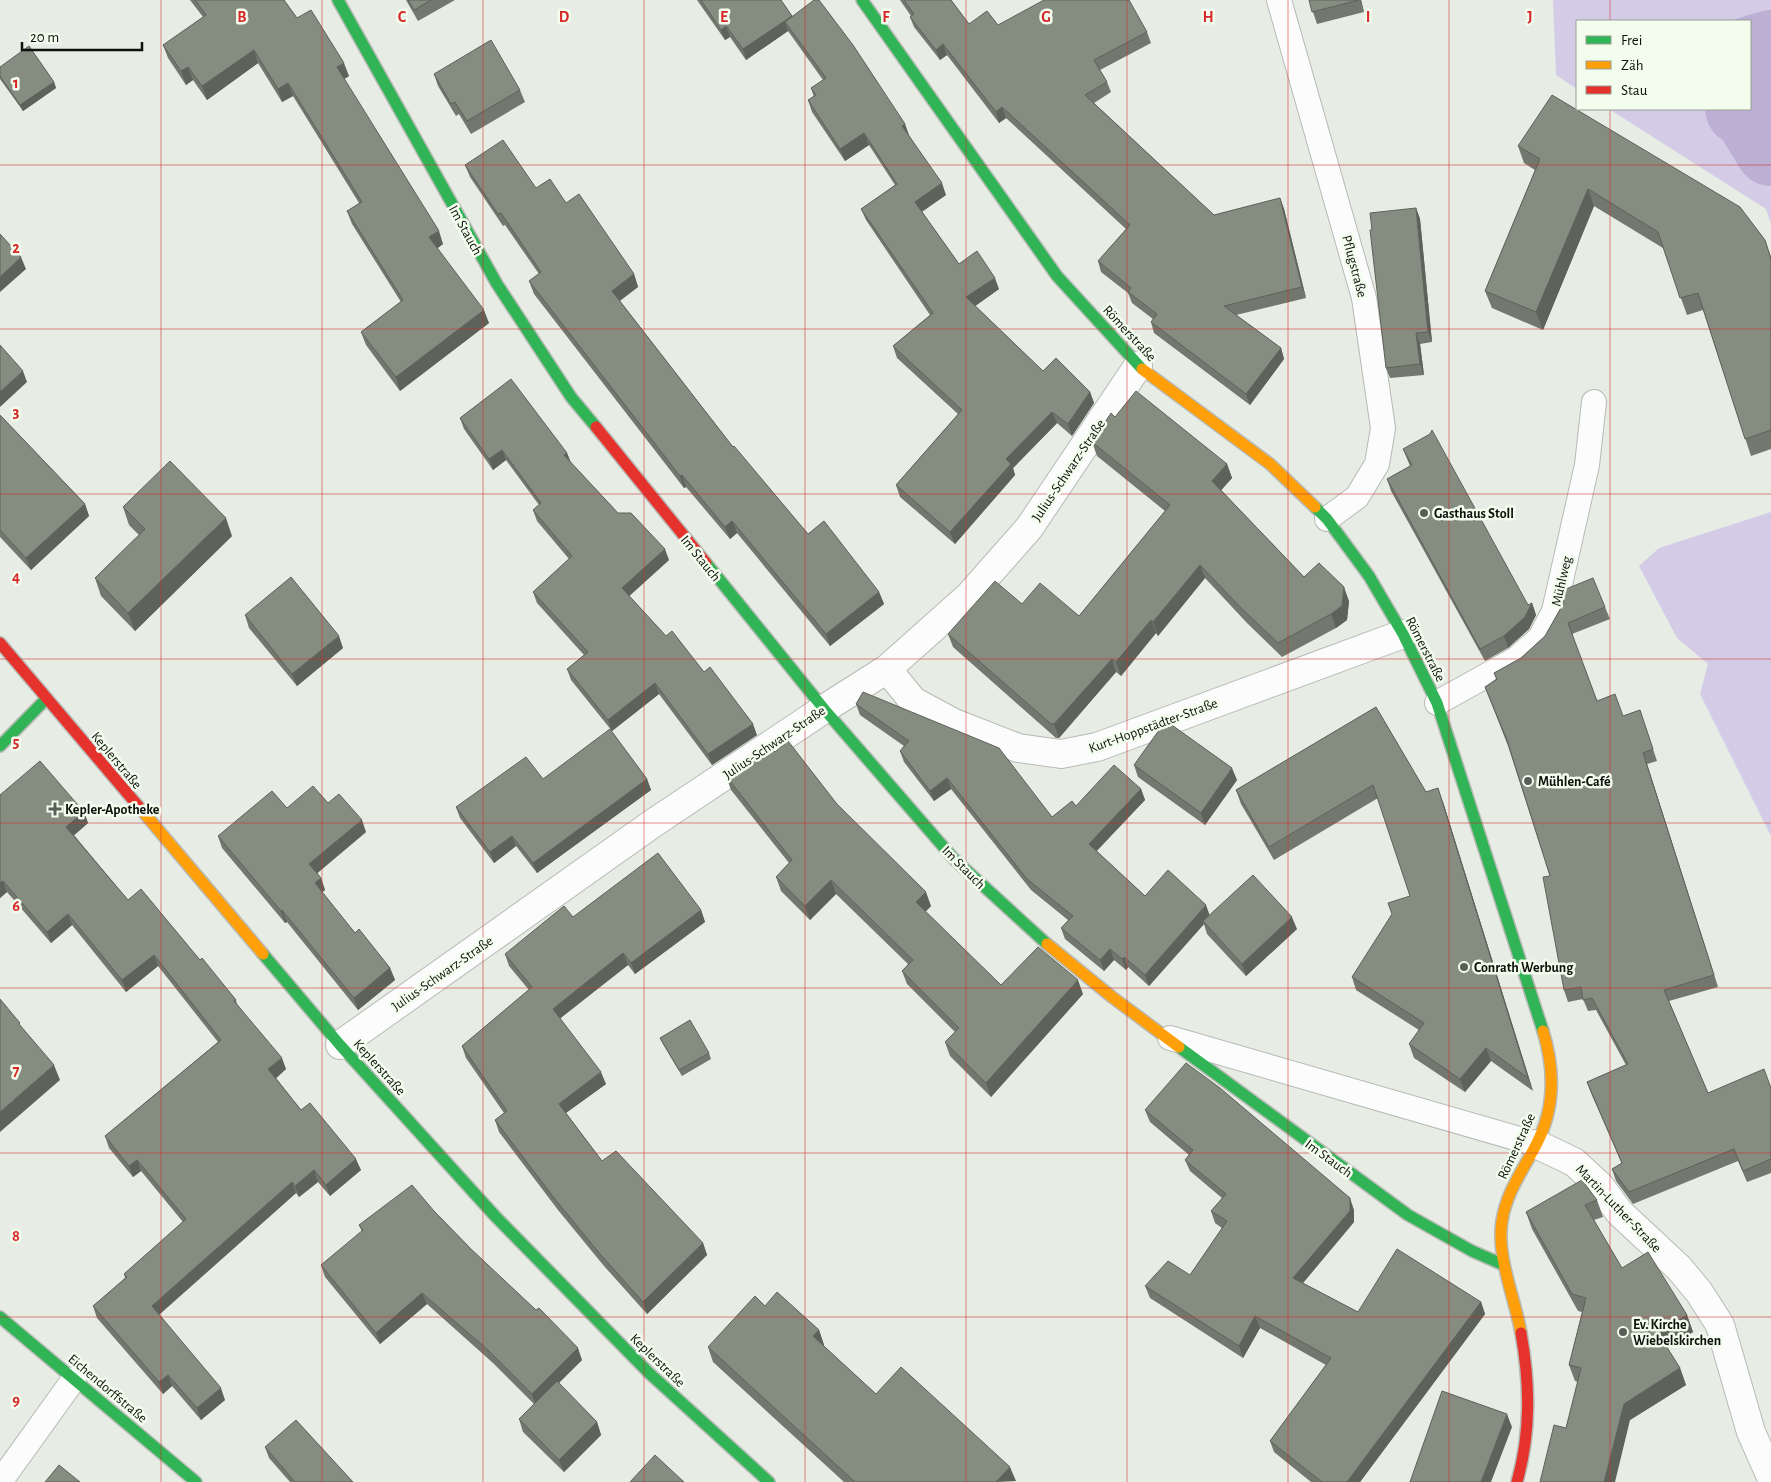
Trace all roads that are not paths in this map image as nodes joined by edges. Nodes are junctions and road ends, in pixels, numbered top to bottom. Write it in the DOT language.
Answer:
graph roads {
  1 [pos="338,0"];
  2 [pos="862,0"];
  3 [pos="1278,0"];
  4 [pos="1138,366"];
  5 [pos="1594,402"];
  6 [pos="1327,519"];
  7 [pos="1403,634"];
  8 [pos="0,644"];
  9 [pos="887,669"];
  10 [pos="46,699"];
  11 [pos="1437,703"];
  12 [pos="824,709"];
  13 [pos="0,746"];
  14 [pos="1165,1036"];
  15 [pos="340,1045"];
  16 [pos="1536,1144"];
  17 [pos="1504,1265"];
  18 [pos="0,1317"];
  19 [pos="74,1379"];
  20 [pos="1771,1477"];
  21 [pos="0,1482"];
  22 [pos="196,1482"];
  23 [pos="769,1482"];
  24 [pos="1516,1482"];
  1 -- 12 [label="street, Im Stauch"];
  2 -- 4 [label="street, Römerstraße"];
  3 -- 6 [label="lane, Pflugstraße"];
  4 -- 6 [label="street, Römerstraße"];
  4 -- 9 [label="street, Julius-Schwarz-Straße"];
  5 -- 11 [label="lane, Mühlweg"];
  6 -- 7 [label="street, Römerstraße"];
  7 -- 9 [label="street, Kurt-Hoppstädter-Straße"];
  7 -- 11 [label="street, Römerstraße"];
  8 -- 10 [label="street, Keplerstraße"];
  9 -- 12 [label="street, Julius-Schwarz-Straße"];
  10 -- 13 [label="street"];
  10 -- 15 [label="street, Keplerstraße"];
  11 -- 16 [label="street, Römerstraße"];
  12 -- 14 [label="street, Im Stauch"];
  12 -- 15 [label="street, Julius-Schwarz-Straße"];
  14 -- 16 [label="lane, Im Stauch"];
  14 -- 17 [label="street, Im Stauch"];
  15 -- 23 [label="street, Keplerstraße"];
  16 -- 17 [label="street, Römerstraße"];
  16 -- 20 [label="street, Martin-Luther-Straße"];
  17 -- 24 [label="street, Römerstraße"];
  18 -- 19 [label="street, Eichendorffstraße"];
  19 -- 21 [label="lane"];
  19 -- 22 [label="street, Eichendorffstraße"];
}
